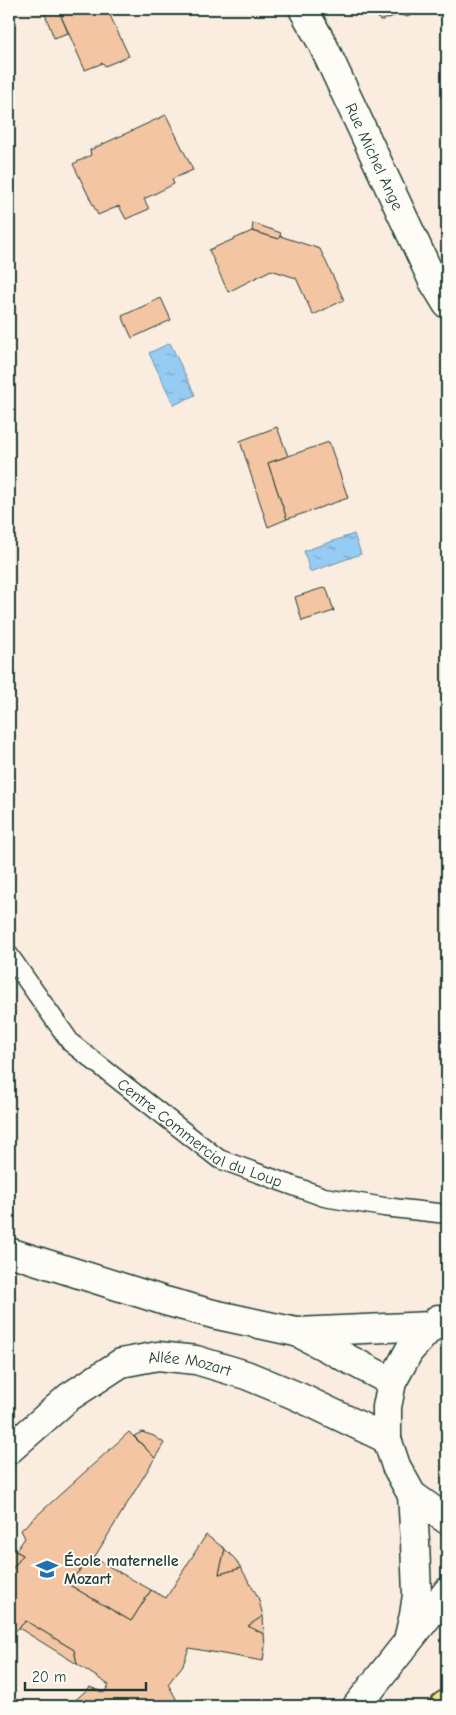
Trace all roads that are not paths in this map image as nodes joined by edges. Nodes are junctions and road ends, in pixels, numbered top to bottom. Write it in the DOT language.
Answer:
graph roads {
  1 [pos="303,9"];
  2 [pos="447,304"];
  3 [pos="9,955"];
  4 [pos="447,1214"];
  5 [pos="9,1252"];
  6 [pos="442,1320"];
  7 [pos="296,1332"];
  8 [pos="392,1382"];
  9 [pos="387,1440"];
  10 [pos="9,1450"];
  11 [pos="412,1496"];
  12 [pos="447,1520"];
  13 [pos="447,1592"];
  14 [pos="408,1640"];
  15 [pos="357,1706"];
  1 -- 2 [label="street, Rue Michel Ange"];
  3 -- 4 [label="lane, Centre Commercial du Loup"];
  5 -- 7 [label="street"];
  6 -- 7 [label="street"];
  6 -- 8 [label="street"];
  7 -- 8 [label="street"];
  8 -- 9 [label="street"];
  9 -- 10 [label="street, Allée Mozart"];
  9 -- 11 [label="street"];
  11 -- 12 [label="street"];
  11 -- 14 [label="street"];
  13 -- 14 [label="street"];
  14 -- 15 [label="street"];
}
